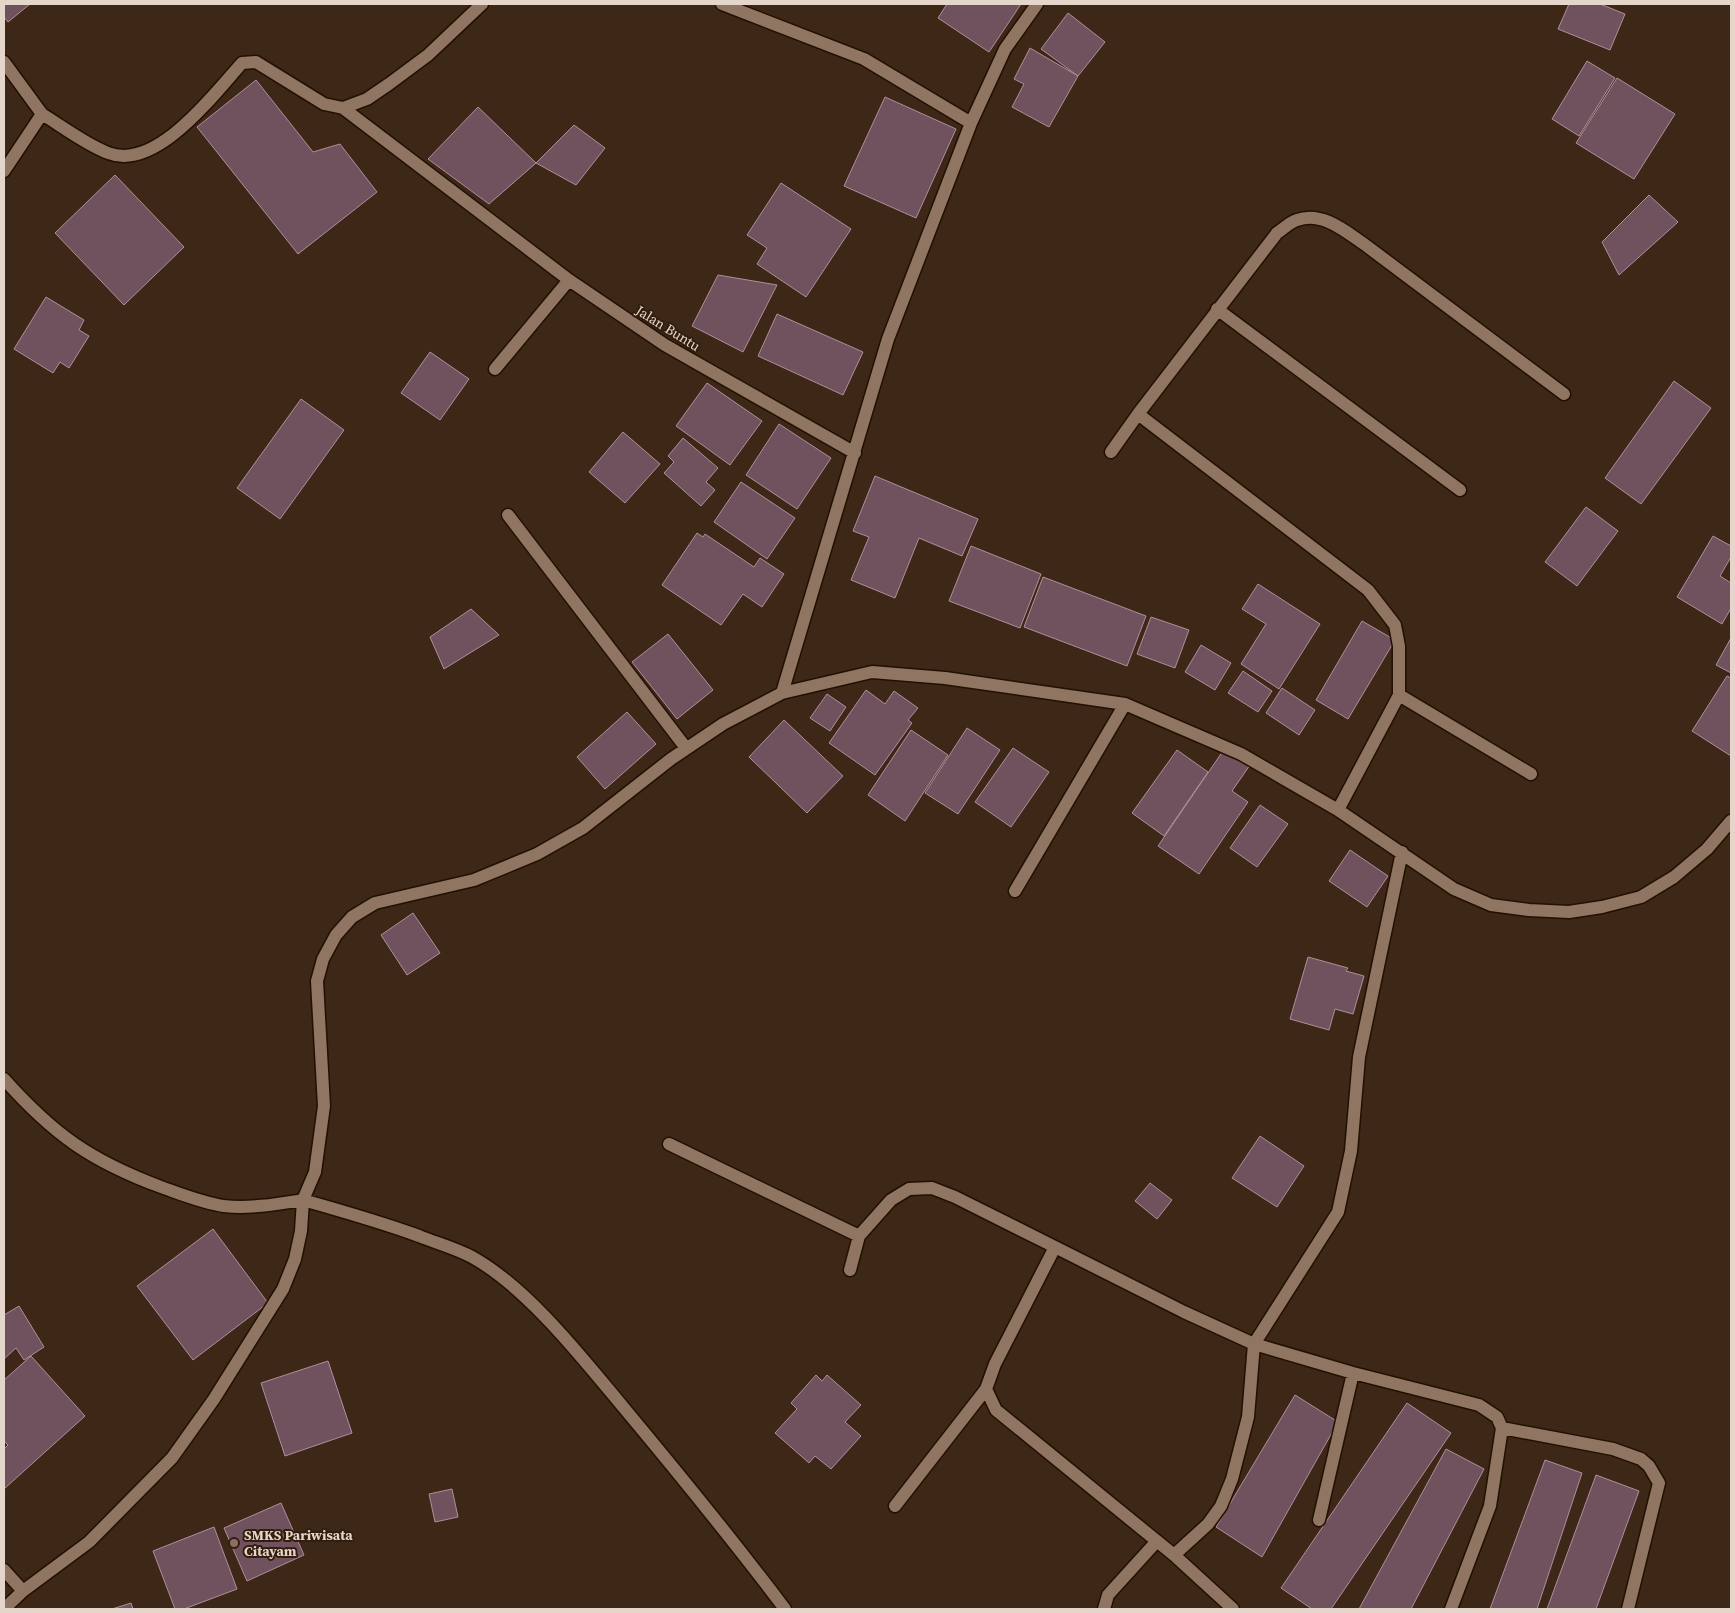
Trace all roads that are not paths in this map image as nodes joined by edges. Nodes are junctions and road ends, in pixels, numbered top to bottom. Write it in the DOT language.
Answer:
graph roads {
  1 [pos="482,4"];
  2 [pos="722,4"];
  3 [pos="1037,4"];
  4 [pos="4,62"];
  5 [pos="343,108"];
  6 [pos="42,114"];
  7 [pos="971,123"];
  8 [pos="4,170"];
  9 [pos="569,280"];
  10 [pos="1216,309"];
  11 [pos="495,369"];
  12 [pos="1564,394"];
  13 [pos="1138,414"];
  14 [pos="1110,452"];
  15 [pos="855,453"];
  16 [pos="1460,490"];
  17 [pos="508,515"];
  18 [pos="782,693"];
  19 [pos="1399,695"];
  20 [pos="1125,704"];
  21 [pos="686,748"];
  22 [pos="1532,774"];
  23 [pos="1338,810"];
  24 [pos="1731,821"];
  25 [pos="1402,852"];
  26 [pos="1015,891"];
  27 [pos="4,1079"];
  28 [pos="669,1144"];
  29 [pos="303,1200"];
  30 [pos="859,1236"];
  31 [pos="1055,1247"];
  32 [pos="850,1270"];
  33 [pos="1254,1344"];
  34 [pos="1353,1374"];
  35 [pos="986,1389"];
  36 [pos="1502,1428"];
  37 [pos="895,1506"];
  38 [pos="1319,1520"];
  39 [pos="1157,1541"];
  40 [pos="1174,1556"];
  41 [pos="4,1570"];
  42 [pos="23,1591"];
  43 [pos="4,1609"];
  44 [pos="785,1609"];
  45 [pos="1104,1609"];
  46 [pos="1233,1609"];
  47 [pos="1451,1609"];
  48 [pos="1628,1609"];
  1 -- 5 [label="street"];
  2 -- 7 [label="street"];
  3 -- 7 [label="street"];
  4 -- 6 [label="street"];
  5 -- 6 [label="street"];
  5 -- 9 [label="street, Jalan Buntu"];
  6 -- 8 [label="street"];
  7 -- 15 [label="street"];
  9 -- 11 [label="street"];
  9 -- 15 [label="street, Jalan Buntu"];
  10 -- 12 [label="street"];
  10 -- 13 [label="street"];
  10 -- 16 [label="street"];
  13 -- 14 [label="street"];
  13 -- 19 [label="street"];
  15 -- 18 [label="street"];
  17 -- 21 [label="street"];
  18 -- 20 [label="street"];
  18 -- 21 [label="street"];
  19 -- 22 [label="street"];
  19 -- 23 [label="street"];
  20 -- 23 [label="street"];
  20 -- 26 [label="street"];
  21 -- 29 [label="street"];
  23 -- 25 [label="street"];
  24 -- 25 [label="street"];
  25 -- 33 [label="street"];
  27 -- 29 [label="street"];
  28 -- 30 [label="street"];
  29 -- 42 [label="street"];
  29 -- 44 [label="street"];
  30 -- 31 [label="street"];
  30 -- 32 [label="street"];
  31 -- 33 [label="street"];
  31 -- 35 [label="street"];
  33 -- 34 [label="street"];
  33 -- 40 [label="street"];
  34 -- 36 [label="street"];
  34 -- 38 [label="street"];
  35 -- 37 [label="street"];
  35 -- 39 [label="street"];
  36 -- 47 [label="street"];
  36 -- 48 [label="street"];
  39 -- 40 [label="street"];
  39 -- 45 [label="street"];
  40 -- 46 [label="street"];
  41 -- 42 [label="street"];
  42 -- 43 [label="street"];
}
